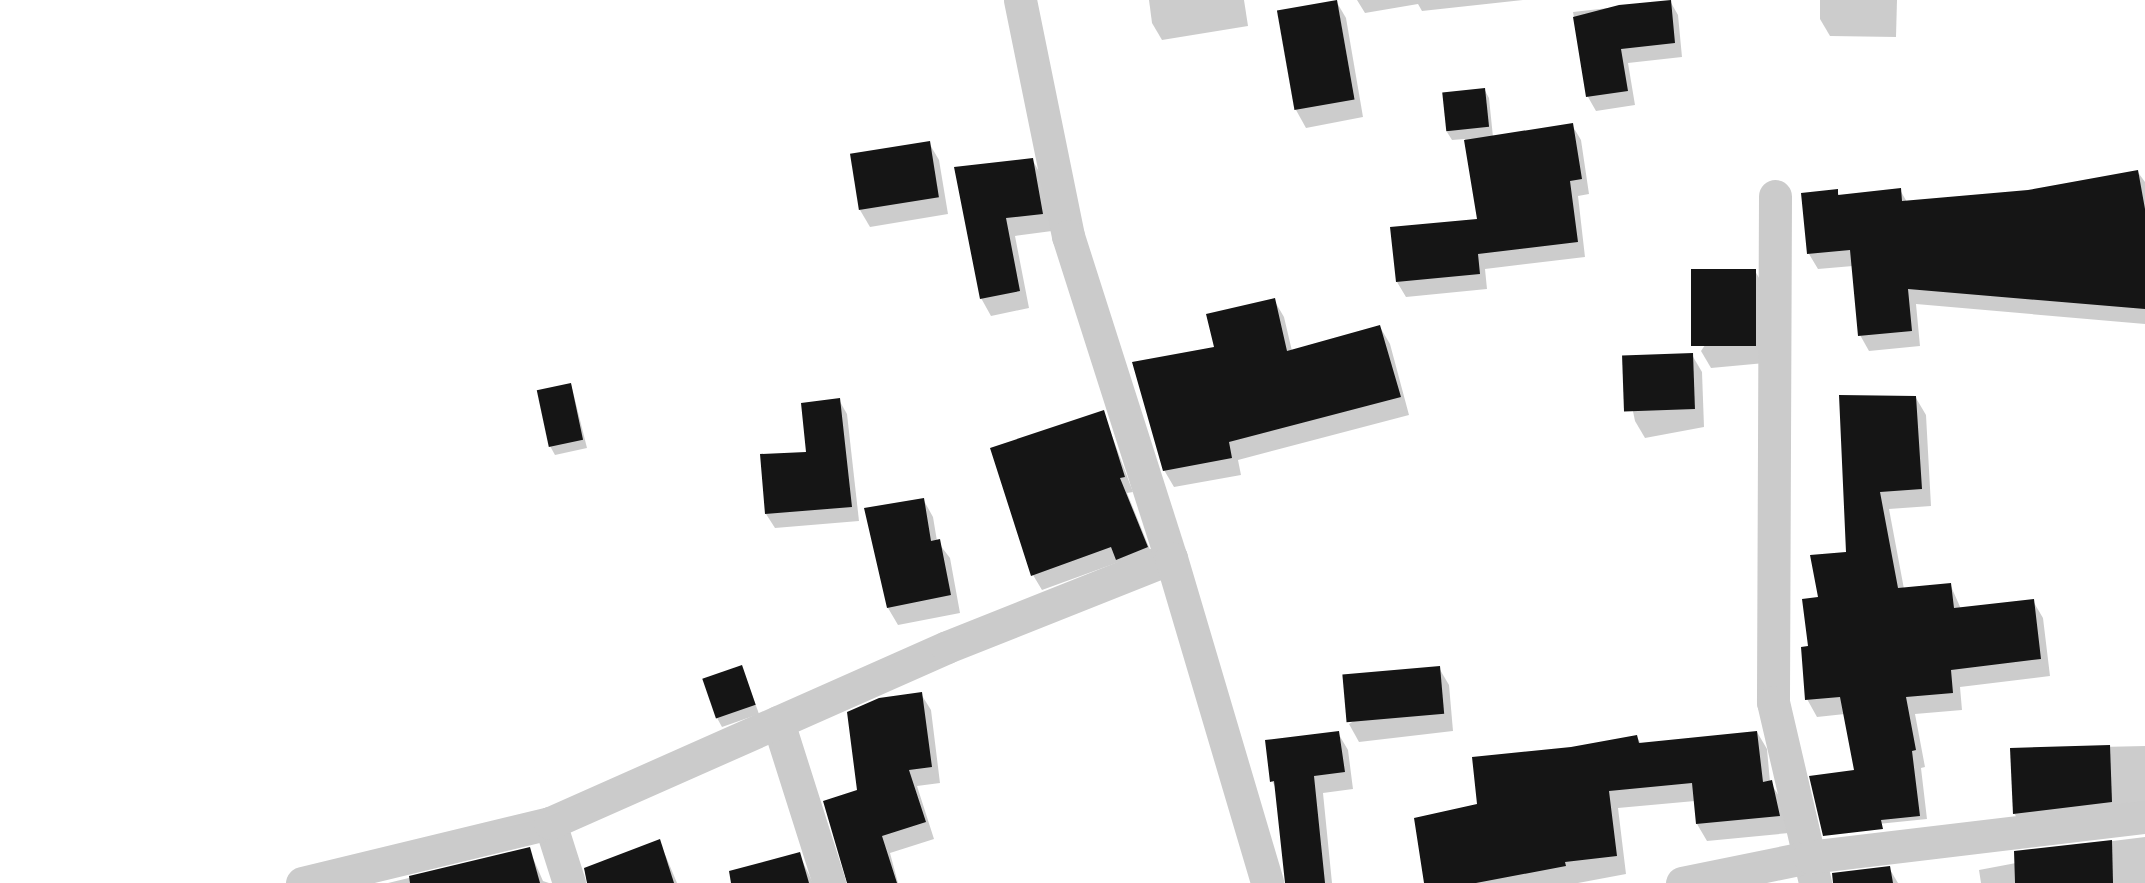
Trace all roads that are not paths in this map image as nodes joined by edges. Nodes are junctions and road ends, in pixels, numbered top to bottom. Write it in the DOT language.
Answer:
graph roads {
  1 [pos="1020,0"];
  2 [pos="1775,196"];
  3 [pos="1171,558"];
  4 [pos="778,722"];
  5 [pos="2145,817"];
  6 [pos="550,823"];
  7 [pos="1812,870"];
  8 [pos="408,872"];
  9 [pos="302,883"];
  10 [pos="569,883"];
  11 [pos="830,883"];
  12 [pos="1267,883"];
  13 [pos="1682,883"];
  1 -- 3 [label="street"];
  2 -- 7 [label="street"];
  3 -- 4 [label="street"];
  3 -- 12 [label="street"];
  4 -- 6 [label="street"];
  4 -- 11 [label="street"];
  5 -- 7 [label="street"];
  6 -- 8 [label="street"];
  6 -- 10 [label="street"];
  7 -- 13 [label="street"];
  8 -- 9 [label="street"];
}
